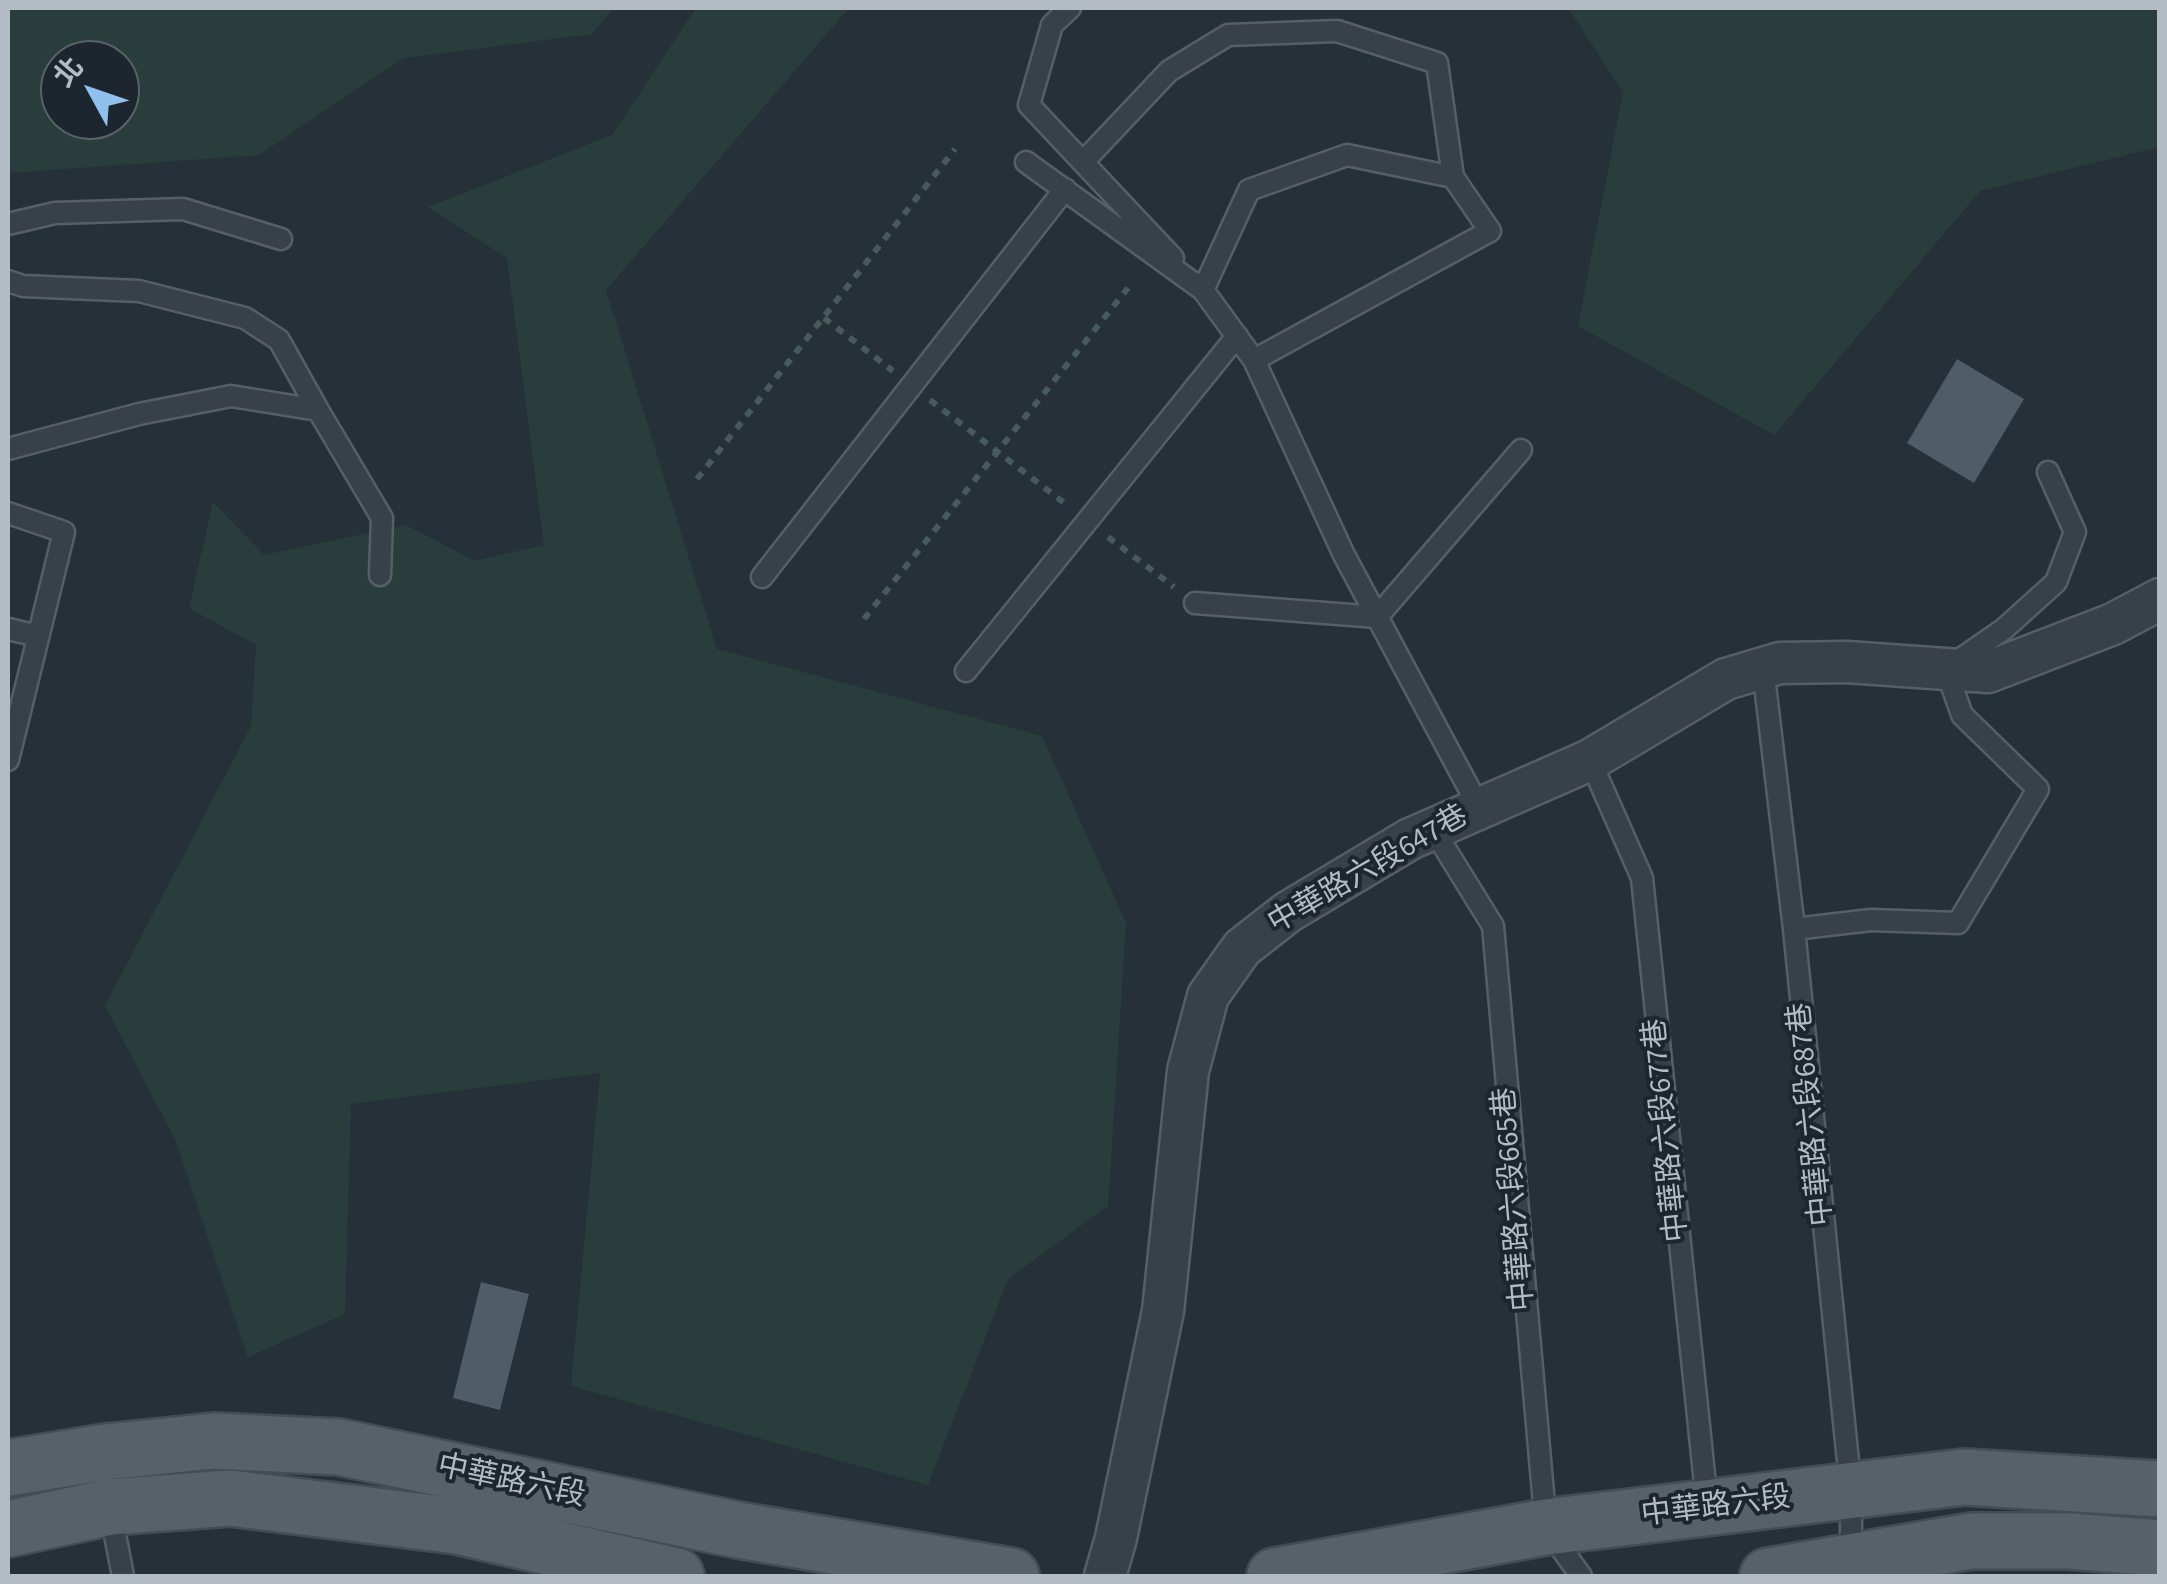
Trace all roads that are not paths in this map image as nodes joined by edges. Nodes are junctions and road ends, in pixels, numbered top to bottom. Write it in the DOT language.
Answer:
graph roads {
  1 [pos="1070,8"];
  2 [pos="1084,161"];
  3 [pos="1026,162"];
  4 [pos="1453,177"];
  5 [pos="1064,189"];
  6 [pos="8,224"];
  7 [pos="282,239"];
  8 [pos="8,281"];
  9 [pos="1203,290"];
  10 [pos="1236,336"];
  11 [pos="1254,360"];
  12 [pos="318,410"];
  13 [pos="8,449"];
  14 [pos="1521,450"];
  15 [pos="2048,472"];
  16 [pos="8,513"];
  17 [pos="380,574"];
  18 [pos="762,576"];
  19 [pos="2160,599"];
  20 [pos="1195,603"];
  21 [pos="1377,617"];
  22 [pos="8,629"];
  23 [pos="38,636"];
  24 [pos="1763,668"];
  25 [pos="1946,669"];
  26 [pos="966,671"];
  27 [pos="8,760"];
  28 [pos="1590,760"];
  29 [pos="1479,806"];
  30 [pos="1437,826"];
  31 [pos="1794,929"];
  32 [pos="8,1468"];
  33 [pos="107,1480"];
  34 [pos="2160,1489"];
  35 [pos="1851,1491"];
  36 [pos="1707,1510"];
  37 [pos="8,1528"];
  38 [pos="1546,1528"];
  39 [pos="2160,1548"];
  40 [pos="1851,1562"];
  41 [pos="124,1576"];
  42 [pos="676,1576"];
  43 [pos="1011,1576"];
  44 [pos="1105,1576"];
  45 [pos="1275,1576"];
  46 [pos="1581,1576"];
  47 [pos="1768,1576"];
  1 -- 2 [label="lane"];
  2 -- 4 [label="lane"];
  2 -- 9 [label="lane"];
  3 -- 5 [label="lane"];
  4 -- 9 [label="lane"];
  4 -- 11 [label="lane"];
  5 -- 9 [label="lane"];
  5 -- 18 [label="lane"];
  6 -- 7 [label="lane"];
  8 -- 12 [label="lane"];
  9 -- 10 [label="lane"];
  10 -- 11 [label="lane"];
  10 -- 26 [label="lane"];
  11 -- 21 [label="lane"];
  12 -- 13 [label="lane"];
  12 -- 17 [label="lane"];
  14 -- 21 [label="lane"];
  15 -- 25 [label="lane"];
  16 -- 23 [label="lane"];
  19 -- 25 [label="street, 中華路六段647巷"];
  20 -- 21 [label="lane"];
  21 -- 29 [label="lane"];
  22 -- 23 [label="lane"];
  23 -- 27 [label="lane"];
  24 -- 25 [label="street, 中華路六段647巷"];
  24 -- 28 [label="street, 中華路六段647巷"];
  24 -- 31 [label="lane, 中華路六段687巷"];
  25 -- 31 [label="lane"];
  28 -- 29 [label="street, 中華路六段647巷"];
  28 -- 36 [label="lane, 中華路六段677巷"];
  29 -- 30 [label="street, 中華路六段647巷"];
  30 -- 38 [label="lane, 中華路六段665巷"];
  30 -- 44 [label="street, 中華路六段647巷"];
  31 -- 35 [label="lane, 中華路六段687巷"];
  32 -- 33 [label="main road, 中華路六段"];
  33 -- 37 [label="main road, 中華路六段"];
  33 -- 41 [label="lane"];
  33 -- 42 [label="main road, 中華路六段"];
  33 -- 43 [label="main road, 中華路六段"];
  34 -- 35 [label="main road, 中華路六段"];
  35 -- 36 [label="main road, 中華路六段"];
  35 -- 40 [label="lane, 中華路六段687巷"];
  36 -- 38 [label="main road, 中華路六段"];
  38 -- 45 [label="main road, 中華路六段"];
  38 -- 46 [label="lane"];
  39 -- 40 [label="main road"];
  40 -- 47 [label="main road"];
}
